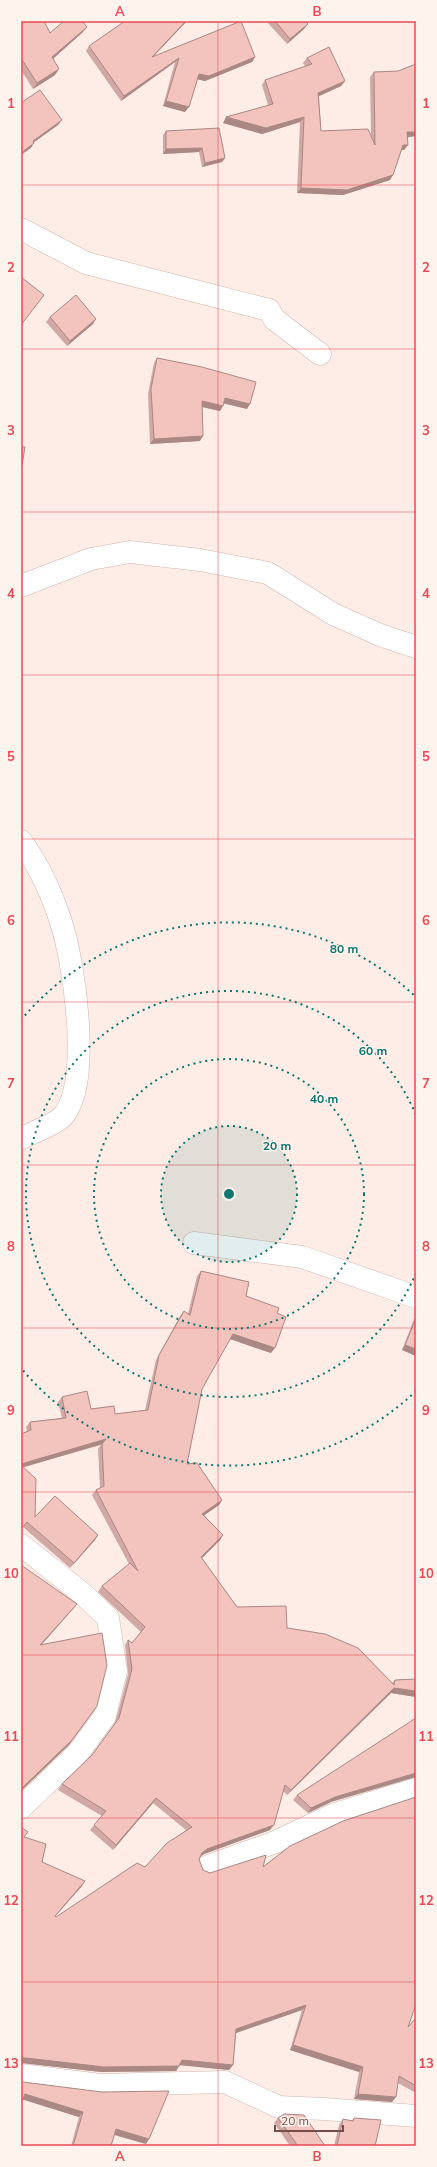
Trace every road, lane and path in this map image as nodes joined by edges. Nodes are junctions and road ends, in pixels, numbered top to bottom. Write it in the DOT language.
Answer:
graph roads {
  1 [pos="21,229"];
  2 [pos="320,354"];
  3 [pos="21,586"];
  4 [pos="416,647"];
  5 [pos="21,841"];
  6 [pos="21,1138"];
  7 [pos="194,1243"];
  8 [pos="416,1297"];
  9 [pos="21,1544"];
  10 [pos="416,1789"];
  11 [pos="21,1808"];
  12 [pos="208,1866"];
  13 [pos="21,2075"];
  14 [pos="416,2116"];
  1 -- 2 [label="street"];
  3 -- 4 [label="street"];
  5 -- 6 [label="street"];
  7 -- 8 [label="street"];
  9 -- 11 [label="street"];
  10 -- 12 [label="street"];
  13 -- 14 [label="street"];
}
